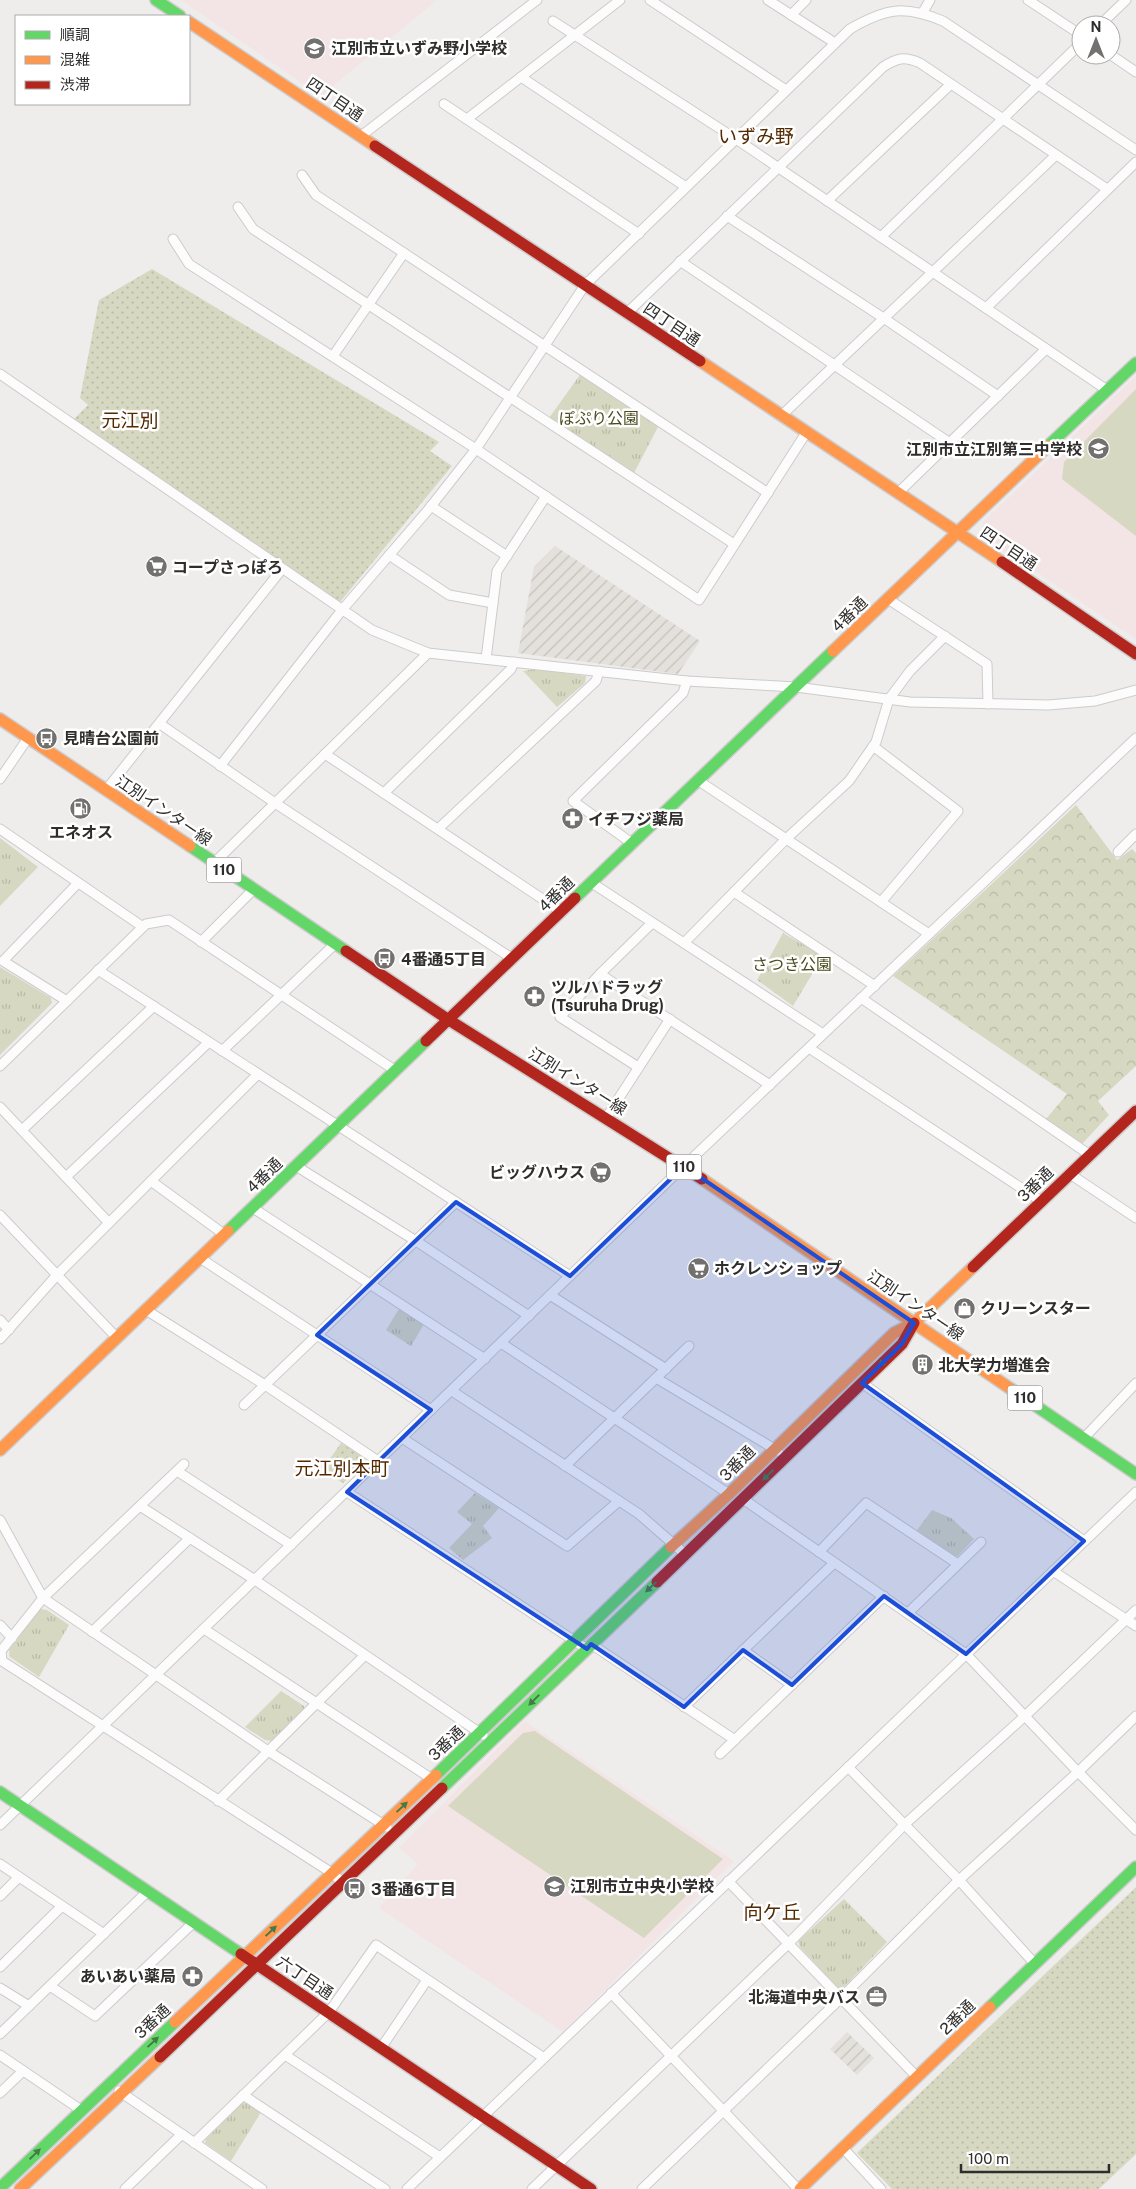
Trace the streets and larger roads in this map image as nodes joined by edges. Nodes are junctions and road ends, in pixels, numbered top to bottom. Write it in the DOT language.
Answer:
graph roads {
  1 [pos="156,0"];
  2 [pos="537,0"];
  3 [pos="620,0"];
  4 [pos="650,0"];
  5 [pos="768,0"];
  6 [pos="806,0"];
  7 [pos="930,0"];
  8 [pos="1028,0"];
  9 [pos="1126,0"];
  10 [pos="923,12"];
  11 [pos="178,15"];
  12 [pos="791,15"];
  13 [pos="1110,15"];
  14 [pos="553,21"];
  15 [pos="190,23"];
  16 [pos="1071,28"];
  17 [pos="575,35"];
  18 [pos="835,44"];
  19 [pos="1071,53"];
  20 [pos="1121,62"];
  21 [pos="1136,72"];
  22 [pos="521,77"];
  23 [pos="951,84"];
  24 [pos="1039,84"];
  25 [pos="786,90"];
  26 [pos="444,104"];
  27 [pos="467,119"];
  28 [pos="1003,119"];
  29 [pos="361,136"];
  30 [pos="736,139"];
  31 [pos="1136,150"];
  32 [pos="1056,155"];
  33 [pos="1136,162"];
  34 [pos="777,167"];
  35 [pos="302,175"];
  36 [pos="686,188"];
  37 [pos="1107,189"];
  38 [pos="827,200"];
  39 [pos="238,207"];
  40 [pos="727,216"];
  41 [pos="639,234"];
  42 [pos="881,237"];
  43 [pos="173,239"];
  44 [pos="404,253"];
  45 [pos="680,261"];
  46 [pos="934,272"];
  47 [pos="585,286"];
  48 [pos="368,304"];
  49 [pos="986,308"];
  50 [pos="627,313"];
  51 [pos="885,318"];
  52 [pos="546,345"];
  53 [pos="1046,349"];
  54 [pos="333,356"];
  55 [pos="1136,363"];
  56 [pos="836,365"];
  57 [pos="0,374"];
  58 [pos="1107,390"];
  59 [pos="998,396"];
  60 [pos="510,398"];
  61 [pos="781,416"];
  62 [pos="806,432"];
  63 [pos="950,443"];
  64 [pos="476,449"];
  65 [pos="768,493"];
  66 [pos="898,493"];
  67 [pos="546,496"];
  68 [pos="431,506"];
  69 [pos="957,532"];
  70 [pos="734,544"];
  71 [pos="389,555"];
  72 [pos="506,556"];
  73 [pos="282,569"];
  74 [pos="888,599"];
  75 [pos="493,603"];
  76 [pos="342,610"];
  77 [pos="945,636"];
  78 [pos="428,653"];
  79 [pos="1136,654"];
  80 [pos="486,659"];
  81 [pos="514,662"];
  82 [pos="599,671"];
  83 [pos="687,681"];
  84 [pos="796,687"];
  85 [pos="1136,690"];
  86 [pos="889,699"];
  87 [pos="988,704"];
  88 [pos="0,719"];
  89 [pos="160,724"];
  90 [pos="28,738"];
  91 [pos="1136,738"];
  92 [pos="873,746"];
  93 [pos="325,754"];
  94 [pos="220,766"];
  95 [pos="0,779"];
  96 [pos="699,781"];
  97 [pos="106,790"];
  98 [pos="384,793"];
  99 [pos="275,803"];
  100 [pos="0,829"];
  101 [pos="438,829"];
  102 [pos="1136,834"];
  103 [pos="786,839"];
  104 [pos="633,844"];
  105 [pos="1118,852"];
  106 [pos="214,863"];
  107 [pos="78,883"];
  108 [pos="592,883"];
  109 [pos="254,889"];
  110 [pos="734,892"];
  111 [pos="881,902"];
  112 [pos="562,912"];
  113 [pos="652,923"];
  114 [pos="143,927"];
  115 [pos="929,934"];
  116 [pos="200,942"];
  117 [pos="684,943"];
  118 [pos="335,944"];
  119 [pos="513,959"];
  120 [pos="98,970"];
  121 [pos="600,974"];
  122 [pos="875,986"];
  123 [pos="281,995"];
  124 [pos="861,998"];
  125 [pos="67,1001"];
  126 [pos="154,1006"];
  127 [pos="670,1019"];
  128 [pos="449,1020"];
  129 [pos="823,1034"];
  130 [pos="209,1042"];
  131 [pos="809,1048"];
  132 [pos="222,1051"];
  133 [pos="0,1066"];
  134 [pos="638,1067"];
  135 [pos="396,1071"];
  136 [pos="258,1074"];
  137 [pos="770,1084"];
  138 [pos="0,1107"];
  139 [pos="1136,1111"];
  140 [pos="606,1118"];
  141 [pos="338,1126"];
  142 [pos="22,1130"];
  143 [pos="1090,1155"];
  144 [pos="296,1166"];
  145 [pos="684,1166"];
  146 [pos="1070,1174"];
  147 [pos="66,1177"];
  148 [pos="151,1181"];
  149 [pos="1041,1201"];
  150 [pos="456,1202"];
  151 [pos="253,1208"];
  152 [pos="0,1215"];
  153 [pos="1136,1218"];
  154 [pos="109,1223"];
  155 [pos="225,1234"];
  156 [pos="416,1241"];
  157 [pos="200,1258"];
  158 [pos="57,1275"];
  159 [pos="570,1276"];
  160 [pos="371,1284"];
  161 [pos="550,1295"];
  162 [pos="146,1310"];
  163 [pos="529,1316"];
  164 [pos="0,1320"];
  165 [pos="914,1323"];
  166 [pos="9,1330"];
  167 [pos="317,1335"];
  168 [pos="117,1338"];
  169 [pos="0,1339"];
  170 [pos="500,1343"];
  171 [pos="689,1346"];
  172 [pos="485,1358"];
  173 [pos="666,1369"];
  174 [pos="656,1378"];
  175 [pos="862,1383"];
  176 [pos="1136,1383"];
  177 [pos="265,1385"];
  178 [pos="452,1391"];
  179 [pos="244,1405"];
  180 [pos="432,1410"];
  181 [pos="615,1418"];
  182 [pos="402,1438"];
  183 [pos="1084,1438"];
  184 [pos="2,1445"];
  185 [pos="774,1449"];
  186 [pos="787,1457"];
  187 [pos="378,1461"];
  188 [pos="184,1464"];
  189 [pos="565,1466"];
  190 [pos="176,1471"];
  191 [pos="1136,1474"];
  192 [pos="347,1492"];
  193 [pos="1136,1492"];
  194 [pos="729,1494"];
  195 [pos="743,1499"];
  196 [pos="619,1501"];
  197 [pos="140,1506"];
  198 [pos="0,1520"];
  199 [pos="190,1538"];
  200 [pos="981,1542"];
  201 [pos="1084,1542"];
  202 [pos="674,1544"];
  203 [pos="291,1545"];
  204 [pos="819,1552"];
  205 [pos="686,1555"];
  206 [pos="834,1563"];
  207 [pos="958,1564"];
  208 [pos="1053,1571"];
  209 [pos="255,1580"];
  210 [pos="884,1596"];
  211 [pos="43,1598"];
  212 [pos="1136,1610"];
  213 [pos="908,1614"];
  214 [pos="1126,1619"];
  215 [pos="0,1625"];
  216 [pos="1136,1626"];
  217 [pos="204,1629"];
  218 [pos="92,1632"];
  219 [pos="12,1638"];
  220 [pos="573,1640"];
  221 [pos="589,1647"];
  222 [pos="743,1650"];
  223 [pos="966,1654"];
  224 [pos="364,1656"];
  225 [pos="156,1675"];
  226 [pos="792,1685"];
  227 [pos="316,1704"];
  228 [pos="684,1707"];
  229 [pos="1025,1716"];
  230 [pos="1136,1716"];
  231 [pos="102,1727"];
  232 [pos="480,1733"];
  233 [pos="735,1740"];
  234 [pos="492,1742"];
  235 [pos="268,1751"];
  236 [pos="720,1754"];
  237 [pos="848,1767"];
  238 [pos="1078,1772"];
  239 [pos="432,1779"];
  240 [pos="0,1792"];
  241 [pos="218,1801"];
  242 [pos="20,1806"];
  243 [pos="0,1825"];
  244 [pos="383,1825"];
  245 [pos="904,1825"];
  246 [pos="1136,1830"];
  247 [pos="395,1834"];
  248 [pos="0,1864"];
  249 [pos="1136,1867"];
  250 [pos="332,1873"];
  251 [pos="19,1877"];
  252 [pos="958,1880"];
  253 [pos="728,1882"];
  254 [pos="343,1883"];
  255 [pos="148,1891"];
  256 [pos="0,1896"];
  257 [pos="62,1906"];
  258 [pos="194,1922"];
  259 [pos="104,1934"];
  260 [pos="788,1944"];
  261 [pos="245,1956"];
  262 [pos="258,1964"];
  263 [pos="1035,1964"];
  264 [pos="0,1966"];
  265 [pos="427,1980"];
  266 [pos="50,1986"];
  267 [pos="0,1988"];
  268 [pos="611,1993"];
  269 [pos="840,1999"];
  270 [pos="29,2006"];
  271 [pos="329,2012"];
  272 [pos="0,2034"];
  273 [pos="381,2048"];
  274 [pos="0,2055"];
  275 [pos="285,2055"];
  276 [pos="672,2056"];
  277 [pos="544,2058"];
  278 [pos="23,2071"];
  279 [pos="917,2077"];
  280 [pos="108,2085"];
  281 [pos="0,2093"];
  282 [pos="121,2093"];
  283 [pos="243,2095"];
  284 [pos="82,2110"];
  285 [pos="724,2111"];
  286 [pos="483,2116"];
  287 [pos="182,2134"];
  288 [pos="194,2143"];
  289 [pos="843,2148"];
  290 [pos="440,2158"];
  291 [pos="557,2166"];
  292 [pos="0,2188"];
  293 [pos="129,2188"];
  294 [pos="20,2189"];
  295 [pos="262,2189"];
  296 [pos="386,2189"];
  297 [pos="407,2189"];
  298 [pos="532,2189"];
  299 [pos="591,2189"];
  300 [pos="642,2189"];
  301 [pos="799,2189"];
  302 [pos="882,2189"];
  1 -- 11 [label="street"];
  2 -- 29 [label="street"];
  3 -- 17 [label="street"];
  4 -- 25 [label="street"];
  5 -- 12 [label="street"];
  6 -- 12 [label="street"];
  7 -- 10 [label="street"];
  8 -- 16 [label="street"];
  9 -- 13 [label="street"];
  10 -- 18 [label="street"];
  10 -- 24 [label="street"];
  12 -- 18 [label="street"];
  14 -- 17 [label="street"];
  15 -- 29 [label="street, 四丁目通"];
  17 -- 22 [label="street"];
  17 -- 30 [label="street"];
  18 -- 25 [label="street"];
  19 -- 24 [label="street"];
  20 -- 21 [label="street"];
  22 -- 27 [label="street"];
  22 -- 36 [label="street"];
  23 -- 28 [label="street"];
  23 -- 34 [label="street"];
  23 -- 38 [label="street"];
  24 -- 28 [label="street"];
  24 -- 31 [label="street"];
  25 -- 30 [label="street"];
  26 -- 27 [label="street"];
  27 -- 41 [label="street"];
  28 -- 32 [label="street"];
  28 -- 42 [label="street"];
  29 -- 47 [label="street, 四丁目通"];
  30 -- 34 [label="street"];
  30 -- 36 [label="street"];
  32 -- 37 [label="street"];
  32 -- 46 [label="street"];
  33 -- 37 [label="street"];
  34 -- 38 [label="street"];
  34 -- 40 [label="street"];
  35 -- 44 [label="street"];
  36 -- 41 [label="street"];
  37 -- 49 [label="street"];
  38 -- 42 [label="street"];
  39 -- 48 [label="street"];
  40 -- 45 [label="street"];
  40 -- 51 [label="street"];
  41 -- 47 [label="street"];
  42 -- 46 [label="street"];
  43 -- 54 [label="street"];
  44 -- 48 [label="street"];
  44 -- 52 [label="street"];
  45 -- 50 [label="street"];
  45 -- 56 [label="street"];
  46 -- 49 [label="street"];
  46 -- 51 [label="street"];
  47 -- 50 [label="street, 四丁目通"];
  47 -- 52 [label="street"];
  48 -- 54 [label="street"];
  48 -- 60 [label="street"];
  49 -- 53 [label="street"];
  50 -- 61 [label="street, 四丁目通"];
  51 -- 56 [label="street"];
  51 -- 59 [label="street"];
  52 -- 60 [label="street"];
  52 -- 65 [label="street"];
  53 -- 58 [label="street"];
  53 -- 59 [label="street"];
  54 -- 64 [label="street"];
  55 -- 58 [label="street, 4番通"];
  56 -- 61 [label="street"];
  56 -- 63 [label="street"];
  57 -- 73 [label="street"];
  58 -- 69 [label="street, 4番通"];
  59 -- 63 [label="street"];
  60 -- 64 [label="street"];
  60 -- 70 [label="street"];
  61 -- 62 [label="street, 四丁目通"];
  62 -- 65 [label="street"];
  62 -- 66 [label="street, 四丁目通"];
  63 -- 66 [label="street"];
  64 -- 67 [label="street"];
  64 -- 68 [label="street"];
  65 -- 70 [label="street"];
  66 -- 69 [label="street, 四丁目通"];
  67 -- 70 [label="street"];
  67 -- 72 [label="street"];
  68 -- 71 [label="street"];
  68 -- 72 [label="street"];
  69 -- 74 [label="street, 4番通"];
  69 -- 79 [label="street, 四丁目通"];
  71 -- 75 [label="street"];
  71 -- 76 [label="street"];
  72 -- 75 [label="street"];
  73 -- 76 [label="street"];
  73 -- 89 [label="street"];
  74 -- 77 [label="street"];
  74 -- 84 [label="street, 4番通"];
  75 -- 80 [label="street"];
  76 -- 78 [label="street"];
  76 -- 94 [label="street"];
  77 -- 86 [label="street"];
  77 -- 87 [label="street"];
  78 -- 80 [label="street"];
  78 -- 93 [label="street"];
  80 -- 81 [label="street"];
  81 -- 82 [label="street"];
  81 -- 98 [label="street"];
  82 -- 83 [label="street"];
  82 -- 101 [label="street"];
  83 -- 84 [label="street"];
  83 -- 104 [label="street"];
  84 -- 86 [label="street"];
  84 -- 96 [label="street, 4番通"];
  85 -- 87 [label="street"];
  86 -- 87 [label="street"];
  86 -- 92 [label="street"];
  88 -- 90 [label="street, 江別インター線 / 110"];
  89 -- 94 [label="street"];
  89 -- 97 [label="street"];
  90 -- 95 [label="street"];
  90 -- 97 [label="street, 江別インター線 / 110"];
  91 -- 115 [label="street"];
  92 -- 103 [label="street"];
  92 -- 111 [label="street"];
  93 -- 98 [label="street"];
  93 -- 99 [label="street"];
  94 -- 99 [label="street"];
  96 -- 103 [label="street"];
  96 -- 104 [label="street, 4番通"];
  97 -- 106 [label="street, 江別インター線 / 110"];
  98 -- 101 [label="street"];
  99 -- 106 [label="street"];
  99 -- 119 [label="street"];
  100 -- 107 [label="street"];
  101 -- 112 [label="street"];
  102 -- 105 [label="street"];
  103 -- 110 [label="street"];
  103 -- 111 [label="street"];
  104 -- 108 [label="street, 4番通"];
  106 -- 109 [label="street, 江別インター線 / 110"];
  107 -- 114 [label="street"];
  107 -- 125 [label="street"];
  108 -- 112 [label="street, 4番通"];
  108 -- 113 [label="street"];
  109 -- 116 [label="street"];
  109 -- 118 [label="street, 江別インター線 / 110"];
  110 -- 117 [label="street"];
  110 -- 122 [label="street"];
  111 -- 115 [label="street"];
  112 -- 119 [label="street, 4番通"];
  113 -- 117 [label="street"];
  113 -- 121 [label="street"];
  114 -- 116 [label="street"];
  114 -- 120 [label="street"];
  115 -- 122 [label="street"];
  116 -- 123 [label="street"];
  117 -- 129 [label="street"];
  118 -- 123 [label="street"];
  118 -- 128 [label="street, 江別インター線 / 110"];
  119 -- 128 [label="street, 4番通"];
  120 -- 125 [label="street"];
  120 -- 126 [label="street"];
  121 -- 127 [label="street"];
  121 -- 134 [label="street"];
  122 -- 124 [label="street"];
  123 -- 132 [label="street"];
  123 -- 135 [label="street"];
  124 -- 129 [label="street"];
  124 -- 143 [label="street"];
  125 -- 133 [label="street"];
  126 -- 130 [label="street"];
  126 -- 142 [label="street"];
  127 -- 134 [label="street"];
  127 -- 137 [label="street"];
  128 -- 135 [label="street, 4番通"];
  128 -- 140 [label="street, 江別インター線 / 110"];
  129 -- 131 [label="street"];
  130 -- 132 [label="street"];
  130 -- 147 [label="street"];
  131 -- 137 [label="street"];
  131 -- 149 [label="street"];
  132 -- 136 [label="street"];
  134 -- 140 [label="street"];
  135 -- 141 [label="street, 4番通"];
  136 -- 141 [label="street"];
  136 -- 148 [label="street"];
  137 -- 145 [label="street"];
  138 -- 142 [label="street"];
  139 -- 143 [label="street, 3番通"];
  140 -- 145 [label="street, 江別インター線 / 110"];
  141 -- 144 [label="street, 4番通"];
  141 -- 150 [label="street"];
  142 -- 147 [label="street"];
  143 -- 146 [label="street, 3番通"];
  144 -- 151 [label="street, 4番通"];
  144 -- 156 [label="street"];
  145 -- 159 [label="street"];
  145 -- 165 [label="street, 江別インター線 / 110"];
  146 -- 149 [label="street, 3番通"];
  146 -- 153 [label="street"];
  147 -- 154 [label="street"];
  148 -- 154 [label="street"];
  148 -- 155 [label="street"];
  149 -- 165 [label="street, 3番通"];
  150 -- 156 [label="street"];
  150 -- 159 [label="street"];
  151 -- 155 [label="street, 4番通"];
  151 -- 160 [label="street"];
  152 -- 158 [label="street"];
  154 -- 158 [label="street"];
  155 -- 157 [label="street, 4番通"];
  156 -- 160 [label="street"];
  156 -- 163 [label="street"];
  157 -- 162 [label="street, 4番通"];
  157 -- 167 [label="street"];
  158 -- 166 [label="street"];
  158 -- 168 [label="street"];
  159 -- 161 [label="street"];
  160 -- 167 [label="street"];
  160 -- 172 [label="street"];
  161 -- 163 [label="street"];
  161 -- 173 [label="street"];
  162 -- 168 [label="street, 4番通"];
  162 -- 177 [label="street"];
  163 -- 170 [label="street"];
  164 -- 166 [label="street"];
  165 -- 175 [label="street, 3番通, one-way"];
  165 -- 183 [label="street, 江別インター線 / 110"];
  165 -- 185 [label="street, 3番通"];
  166 -- 169 [label="street"];
  167 -- 177 [label="street"];
  167 -- 180 [label="street"];
  168 -- 184 [label="street, 4番通"];
  170 -- 172 [label="street"];
  170 -- 181 [label="street"];
  171 -- 173 [label="street"];
  172 -- 178 [label="street"];
  173 -- 174 [label="street"];
  174 -- 181 [label="street"];
  174 -- 185 [label="street"];
  175 -- 186 [label="street, 3番通"];
  175 -- 201 [label="street"];
  176 -- 183 [label="street"];
  177 -- 179 [label="street"];
  177 -- 187 [label="street"];
  178 -- 180 [label="street"];
  178 -- 189 [label="street"];
  180 -- 182 [label="street"];
  181 -- 189 [label="street"];
  181 -- 194 [label="street"];
  182 -- 187 [label="street"];
  182 -- 196 [label="street"];
  183 -- 191 [label="street, 江別インター線 / 110"];
  185 -- 186 [label="street"];
  185 -- 194 [label="street, 3番通"];
  186 -- 195 [label="street, 3番通, one-way"];
  187 -- 192 [label="street"];
  188 -- 190 [label="street"];
  189 -- 196 [label="street"];
  190 -- 197 [label="street"];
  190 -- 203 [label="street"];
  192 -- 203 [label="street"];
  192 -- 220 [label="street"];
  193 -- 201 [label="street"];
  194 -- 202 [label="street, 3番通"];
  195 -- 204 [label="street"];
  195 -- 205 [label="street, 3番通"];
  196 -- 202 [label="street"];
  197 -- 199 [label="street"];
  197 -- 211 [label="street"];
  198 -- 211 [label="street"];
  199 -- 209 [label="street"];
  199 -- 218 [label="street"];
  200 -- 207 [label="street"];
  201 -- 208 [label="street"];
  202 -- 205 [label="street"];
  202 -- 220 [label="street, 3番通"];
  203 -- 209 [label="street"];
  204 -- 206 [label="street"];
  204 -- 207 [label="street"];
  205 -- 221 [label="street, 3番通, one-way"];
  206 -- 210 [label="street"];
  206 -- 222 [label="street"];
  207 -- 213 [label="street"];
  208 -- 214 [label="street"];
  208 -- 223 [label="street"];
  209 -- 217 [label="street"];
  209 -- 224 [label="street"];
  210 -- 213 [label="street"];
  210 -- 226 [label="street"];
  211 -- 218 [label="street"];
  211 -- 219 [label="street"];
  212 -- 214 [label="street"];
  213 -- 223 [label="street"];
  214 -- 216 [label="street"];
  214 -- 229 [label="street"];
  215 -- 219 [label="street"];
  217 -- 225 [label="street"];
  217 -- 227 [label="street"];
  218 -- 225 [label="street"];
  219 -- 231 [label="street"];
  220 -- 221 [label="street"];
  220 -- 232 [label="street, 3番通"];
  221 -- 228 [label="street"];
  221 -- 234 [label="street, 3番通, one-way"];
  222 -- 226 [label="street"];
  222 -- 228 [label="street"];
  223 -- 229 [label="street"];
  223 -- 237 [label="street"];
  224 -- 227 [label="street"];
  224 -- 232 [label="street"];
  225 -- 231 [label="street"];
  225 -- 235 [label="street"];
  226 -- 233 [label="street"];
  227 -- 235 [label="street"];
  227 -- 239 [label="street"];
  228 -- 233 [label="street"];
  229 -- 238 [label="street"];
  229 -- 245 [label="street"];
  230 -- 238 [label="street"];
  231 -- 241 [label="street"];
  231 -- 242 [label="street"];
  232 -- 234 [label="street"];
  232 -- 239 [label="street, 3番通"];
  233 -- 236 [label="street"];
  234 -- 247 [label="street, 3番通"];
  235 -- 241 [label="street"];
  235 -- 244 [label="street"];
  237 -- 245 [label="street"];
  237 -- 253 [label="street"];
  238 -- 246 [label="street"];
  238 -- 252 [label="street"];
  244 -- 239 [label="street, 3番通, one-way"];
  240 -- 242 [label="street, 六丁目通"];
  241 -- 250 [label="street"];
  242 -- 243 [label="street"];
  242 -- 255 [label="street, 六丁目通"];
  244 -- 247 [label="street"];
  244 -- 250 [label="street, 3番通"];
  245 -- 252 [label="street"];
  245 -- 260 [label="street"];
  247 -- 254 [label="street, 3番通"];
  248 -- 251 [label="street"];
  249 -- 263 [label="street, 2番通"];
  250 -- 254 [label="street"];
  261 -- 250 [label="street, 3番通, one-way"];
  251 -- 256 [label="street"];
  251 -- 257 [label="street"];
  252 -- 263 [label="street"];
  252 -- 269 [label="street"];
  253 -- 260 [label="street"];
  253 -- 268 [label="street"];
  254 -- 262 [label="street, 3番通"];
  255 -- 258 [label="street, 六丁目通"];
  255 -- 259 [label="street"];
  257 -- 259 [label="street"];
  257 -- 264 [label="street"];
  258 -- 261 [label="street, 六丁目通"];
  258 -- 266 [label="street"];
  259 -- 266 [label="street"];
  260 -- 269 [label="street"];
  260 -- 276 [label="street"];
  261 -- 262 [label="street, 六丁目通"];
  280 -- 261 [label="street, 3番通, one-way"];
  262 -- 271 [label="street, 六丁目通"];
  262 -- 282 [label="street, 3番通"];
  263 -- 279 [label="street, 2番通"];
  265 -- 271 [label="street"];
  265 -- 273 [label="street"];
  265 -- 277 [label="street"];
  266 -- 270 [label="street"];
  267 -- 270 [label="street"];
  268 -- 276 [label="street"];
  268 -- 277 [label="street"];
  269 -- 279 [label="street"];
  269 -- 285 [label="street"];
  270 -- 272 [label="street"];
  271 -- 273 [label="street, 六丁目通"];
  271 -- 275 [label="street"];
  273 -- 286 [label="street, 六丁目通"];
  274 -- 278 [label="street"];
  275 -- 283 [label="street"];
  275 -- 290 [label="street"];
  276 -- 285 [label="street"];
  276 -- 291 [label="street"];
  277 -- 286 [label="street"];
  278 -- 281 [label="street"];
  278 -- 284 [label="street"];
  279 -- 289 [label="street, 2番通"];
  280 -- 282 [label="street"];
  280 -- 284 [label="street, 3番通"];
  282 -- 287 [label="street"];
  282 -- 294 [label="street, 3番通"];
  283 -- 288 [label="street"];
  283 -- 296 [label="street"];
  292 -- 284 [label="street, 3番通, one-way"];
  285 -- 300 [label="street"];
  285 -- 301 [label="street"];
  286 -- 290 [label="street"];
  286 -- 291 [label="street, 六丁目通"];
  287 -- 288 [label="street"];
  287 -- 293 [label="street"];
  288 -- 295 [label="street"];
  289 -- 301 [label="street, 2番通"];
  289 -- 302 [label="street"];
  290 -- 297 [label="street"];
  291 -- 298 [label="street"];
  291 -- 299 [label="street, 六丁目通"];
}
